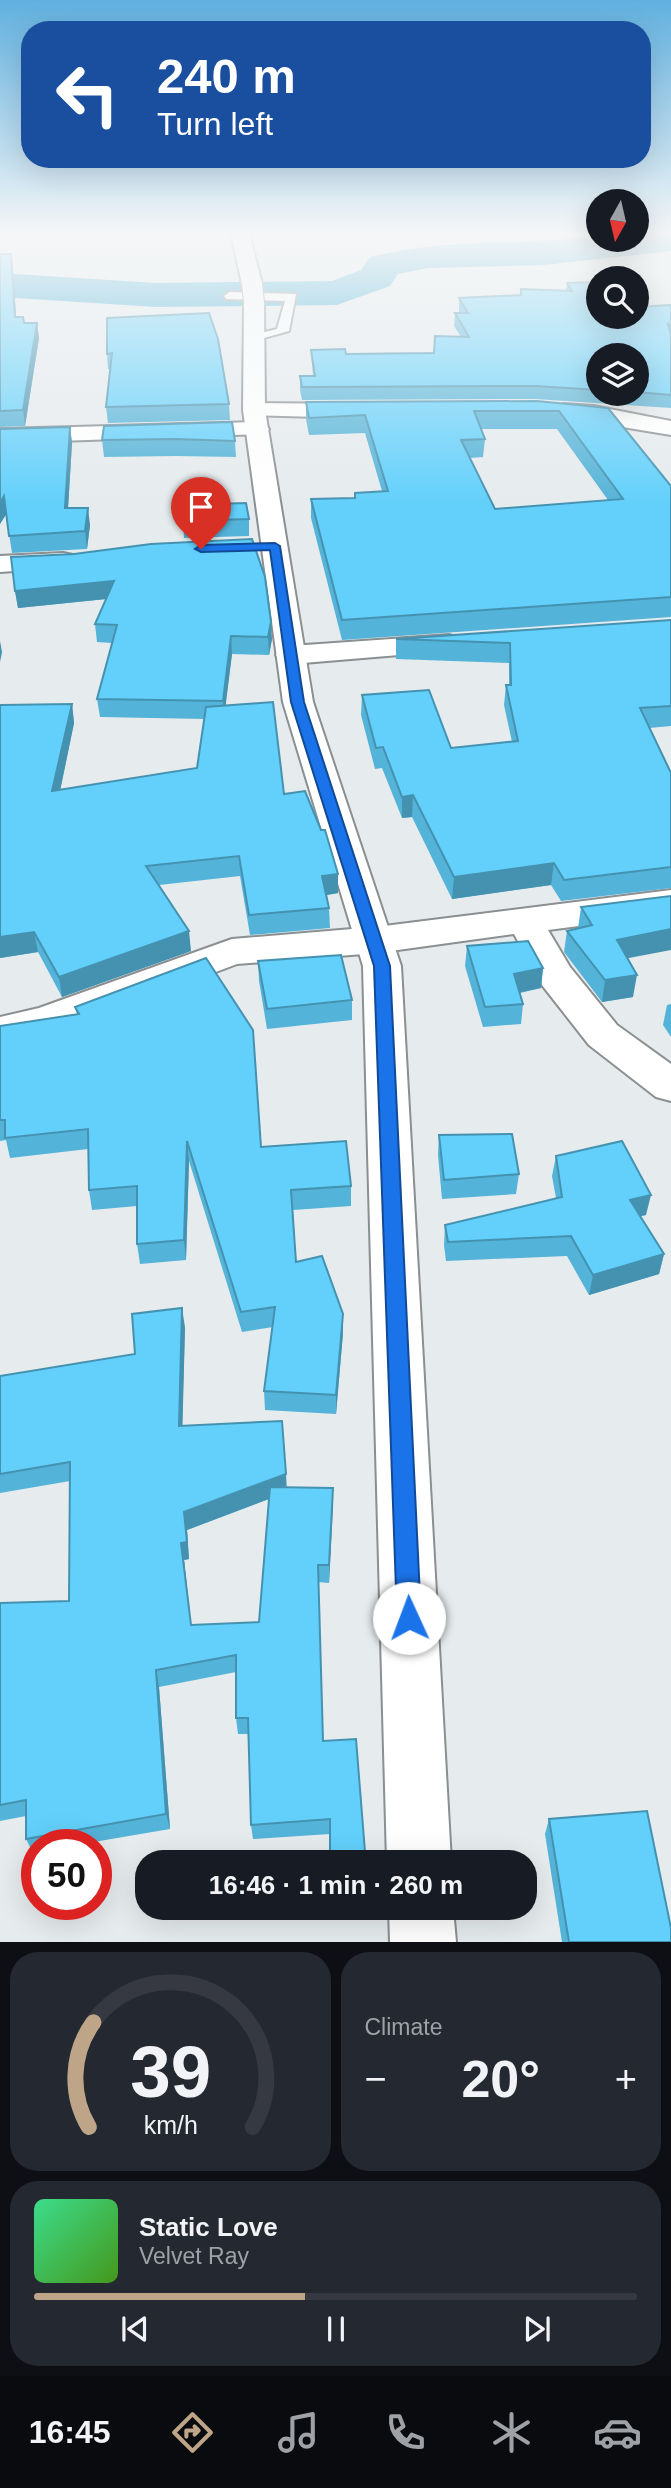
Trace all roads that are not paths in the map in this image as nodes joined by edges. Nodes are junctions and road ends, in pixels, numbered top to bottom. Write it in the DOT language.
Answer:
graph roads {
  1 [pos="248,324"];
  2 [pos="547,410"];
  3 [pos="374,411"];
  4 [pos="256,420"];
  5 [pos="671,428"];
  6 [pos="0,436"];
  7 [pos="89,559"];
  8 [pos="0,564"];
  9 [pos="481,641"];
  10 [pos="291,655"];
  11 [pos="671,902"];
  12 [pos="524,920"];
  13 [pos="376,940"];
  14 [pos="0,1031"];
  15 [pos="671,1086"];
  16 [pos="419,1850"];
  17 [pos="421,1920"];
  18 [pos="422,1942"];
  1 -- 4 [label="main road"];
  2 -- 5 [label="main road"];
  3 -- 4 [label="main road"];
  4 -- 6 [label="main road"];
  4 -- 10 [label="main road"];
  7 -- 8 [label="main road"];
  9 -- 10 [label="main road"];
  10 -- 13 [label="main road"];
  11 -- 12 [label="main road"];
  12 -- 13 [label="main road"];
  12 -- 15 [label="main road"];
  13 -- 14 [label="main road"];
  13 -- 16 [label="main road"];
  17 -- 18 [label="main road"];
}
